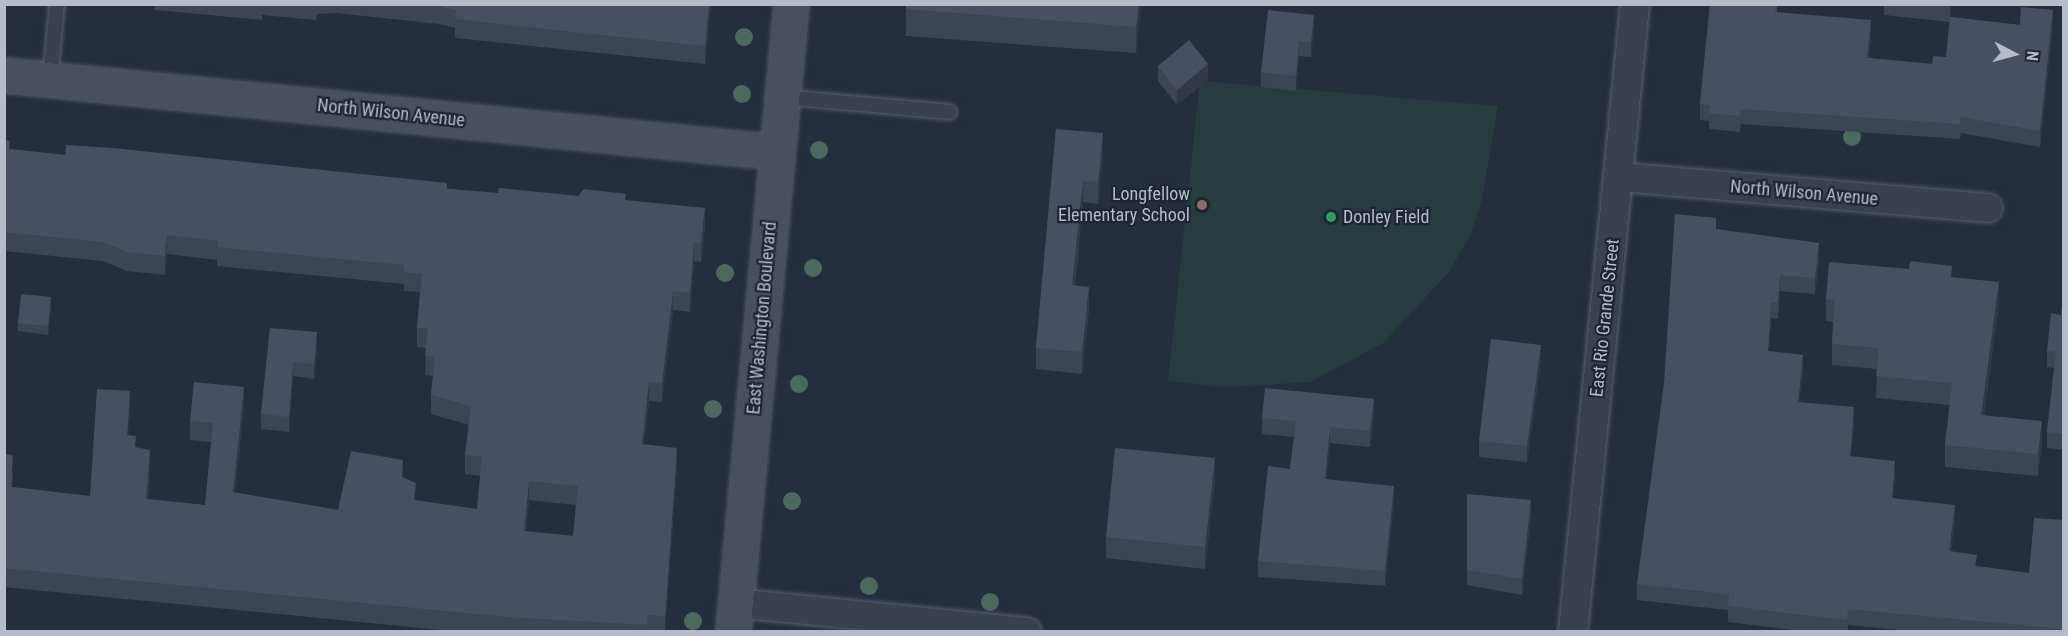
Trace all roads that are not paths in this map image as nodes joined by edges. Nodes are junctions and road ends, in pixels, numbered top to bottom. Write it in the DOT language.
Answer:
graph roads {
  1 [pos="57,4"];
  2 [pos="791,4"];
  3 [pos="1635,4"];
  4 [pos="4,75"];
  5 [pos="50,80"];
  6 [pos="782,97"];
  7 [pos="950,112"];
  8 [pos="777,152"];
  9 [pos="1619,177"];
  10 [pos="1988,208"];
  11 [pos="734,617"];
  12 [pos="1027,632"];
  13 [pos="1573,632"];
  1 -- 5 [label="lane"];
  2 -- 6 [label="street, East Washington Boulevard"];
  3 -- 9 [label="street, East Rio Grande Street"];
  4 -- 5 [label="street, North Wilson Avenue"];
  5 -- 8 [label="street, North Wilson Avenue"];
  6 -- 7 [label="lane"];
  6 -- 8 [label="street, East Washington Boulevard"];
  8 -- 11 [label="street, East Washington Boulevard"];
  9 -- 10 [label="street, North Wilson Avenue"];
  9 -- 13 [label="street, East Rio Grande Street"];
  11 -- 12 [label="street"];
}
